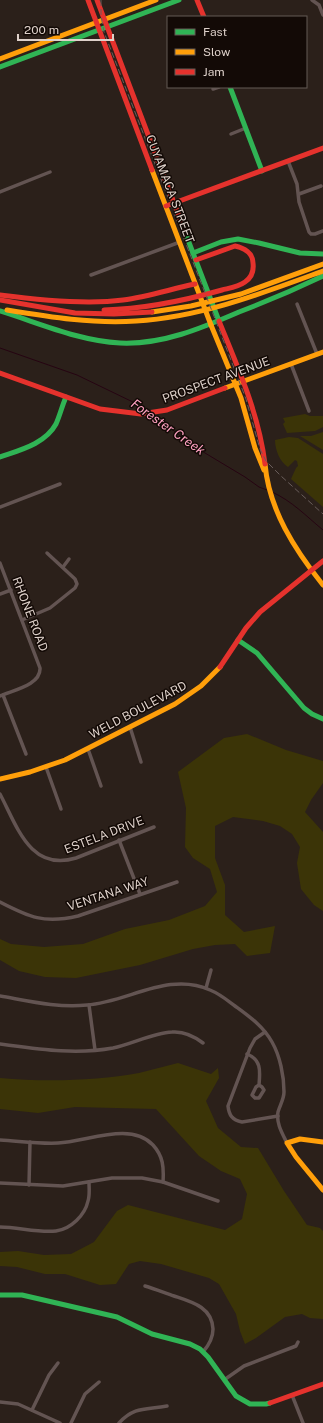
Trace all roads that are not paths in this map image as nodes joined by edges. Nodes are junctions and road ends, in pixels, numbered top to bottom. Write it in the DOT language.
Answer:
graph roads {
  1 [pos="88,0"];
  2 [pos="97,0"];
  3 [pos="156,0"];
  4 [pos="178,0"];
  5 [pos="197,0"];
  6 [pos="312,0"];
  7 [pos="323,14"];
  8 [pos="204,16"];
  9 [pos="104,19"];
  10 [pos="97,22"];
  11 [pos="107,26"];
  12 [pos="99,29"];
  13 [pos="8,56"];
  14 [pos="0,59"];
  15 [pos="0,63"];
  16 [pos="0,67"];
  17 [pos="216,88"];
  18 [pos="230,88"];
  19 [pos="213,89"];
  20 [pos="246,128"];
  21 [pos="231,134"];
  22 [pos="323,148"];
  23 [pos="288,161"];
  24 [pos="262,171"];
  25 [pos="50,172"];
  26 [pos="321,186"];
  27 [pos="0,192"];
  28 [pos="299,194"];
  29 [pos="174,202"];
  30 [pos="166,206"];
  31 [pos="323,231"];
  32 [pos="180,242"];
  33 [pos="193,253"];
  34 [pos="323,254"];
  35 [pos="196,260"];
  36 [pos="323,264"];
  37 [pos="323,271"];
  38 [pos="91,275"];
  39 [pos="323,276"];
  40 [pos="195,284"];
  41 [pos="0,295"];
  42 [pos="0,300"];
  43 [pos="298,304"];
  44 [pos="37,307"];
  45 [pos="0,309"];
  46 [pos="219,321"];
  47 [pos="211,324"];
  48 [pos="321,353"];
  49 [pos="291,364"];
  50 [pos="0,373"];
  51 [pos="243,382"];
  52 [pos="236,385"];
  53 [pos="66,397"];
  54 [pos="308,411"];
  55 [pos="0,457"];
  56 [pos="265,471"];
  57 [pos="60,484"];
  58 [pos="0,507"];
  59 [pos="48,553"];
  60 [pos="69,559"];
  61 [pos="323,561"];
  62 [pos="0,563"];
  63 [pos="63,567"];
  64 [pos="311,570"];
  65 [pos="323,585"];
  66 [pos="10,590"];
  67 [pos="0,594"];
  68 [pos="22,620"];
  69 [pos="238,640"];
  70 [pos="1,695"];
  71 [pos="323,719"];
  72 [pos="130,727"];
  73 [pos="88,749"];
  74 [pos="26,754"];
  75 [pos="141,762"];
  76 [pos="46,767"];
  77 [pos="0,779"];
  78 [pos="101,786"];
  79 [pos="0,794"];
  80 [pos="61,809"];
  81 [pos="154,827"];
  82 [pos="119,840"];
  83 [pos="177,882"];
  84 [pos="140,894"];
  85 [pos="0,902"];
  86 [pos="211,970"];
  87 [pos="206,988"];
  88 [pos="0,996"];
  89 [pos="89,1005"];
  90 [pos="265,1032"];
  91 [pos="203,1043"];
  92 [pos="0,1044"];
  93 [pos="95,1050"];
  94 [pos="248,1054"];
  95 [pos="259,1085"];
  96 [pos="278,1116"];
  97 [pos="0,1140"];
  98 [pos="30,1142"];
  99 [pos="323,1142"];
  100 [pos="287,1143"];
  101 [pos="89,1182"];
  102 [pos="163,1182"];
  103 [pos="0,1183"];
  104 [pos="28,1185"];
  105 [pos="323,1190"];
  106 [pos="218,1201"];
  107 [pos="0,1227"];
  108 [pos="145,1286"];
  109 [pos="0,1295"];
  110 [pos="298,1342"];
  111 [pos="203,1352"];
  112 [pos="58,1363"];
  113 [pos="224,1380"];
  114 [pos="99,1382"];
  115 [pos="323,1384"];
  116 [pos="292,1395"];
  117 [pos="0,1402"];
  118 [pos="167,1406"];
  119 [pos="32,1410"];
  120 [pos="60,1423"];
  121 [pos="71,1423"];
  122 [pos="119,1423"];
  123 [pos="303,1423"];
  1 -- 10 [label="main road, CUYAMACA STREET"];
  2 -- 9 [label="main road, CUYAMACA STREET"];
  3 -- 9 [label="main road"];
  4 -- 11 [label="main road"];
  5 -- 8 [label="main road"];
  6 -- 7 [label="street"];
  9 -- 10 [label="main road"];
  9 -- 11 [label="main road, CUYAMACA STREET"];
  10 -- 12 [label="main road, CUYAMACA STREET"];
  10 -- 13 [label="main road"];
  11 -- 12 [label="main road"];
  11 -- 29 [label="main road, CUYAMACA STREET"];
  12 -- 16 [label="main road"];
  12 -- 30 [label="main road, CUYAMACA STREET"];
  13 -- 14 [label="main road"];
  13 -- 15 [label="main road"];
  17 -- 19 [label="street"];
  18 -- 20 [label="main road"];
  20 -- 21 [label="street"];
  20 -- 24 [label="main road"];
  22 -- 23 [label="main road"];
  23 -- 24 [label="main road"];
  23 -- 28 [label="street"];
  24 -- 29 [label="main road"];
  25 -- 27 [label="street"];
  26 -- 28 [label="street"];
  28 -- 31 [label="street"];
  29 -- 30 [label="main road"];
  29 -- 33 [label="main road, CUYAMACA STREET"];
  30 -- 32 [label="main road, CUYAMACA STREET"];
  32 -- 38 [label="street"];
  32 -- 40 [label="main road, CUYAMACA STREET"];
  33 -- 34 [label="main road"];
  33 -- 35 [label="main road, CUYAMACA STREET"];
  35 -- 44 [label="main road"];
  35 -- 46 [label="main road, CUYAMACA STREET"];
  36 -- 44 [label="main road"];
  37 -- 45 [label="main road"];
  39 -- 46 [label="main road"];
  40 -- 41 [label="main road"];
  40 -- 47 [label="main road, CUYAMACA STREET"];
  42 -- 44 [label="main road"];
  43 -- 48 [label="street"];
  45 -- 47 [label="main road"];
  46 -- 47 [label="main road"];
  46 -- 51 [label="main road, CUYAMACA STREET"];
  47 -- 52 [label="main road, CUYAMACA STREET"];
  48 -- 49 [label="main road, PROSPECT AVENUE"];
  49 -- 51 [label="main road, PROSPECT AVENUE"];
  49 -- 54 [label="street"];
  50 -- 53 [label="main road, PROSPECT AVENUE"];
  51 -- 52 [label="main road, PROSPECT AVENUE"];
  51 -- 56 [label="main road, CUYAMACA STREET"];
  52 -- 53 [label="main road, PROSPECT AVENUE"];
  52 -- 56 [label="main road, CUYAMACA STREET"];
  53 -- 55 [label="main road"];
  56 -- 64 [label="main road"];
  57 -- 58 [label="street"];
  59 -- 63 [label="street"];
  60 -- 63 [label="street"];
  61 -- 64 [label="main road, WELD BOULEVARD"];
  62 -- 66 [label="street, RHONE ROAD"];
  63 -- 68 [label="street"];
  64 -- 65 [label="main road"];
  64 -- 69 [label="main road, WELD BOULEVARD"];
  66 -- 67 [label="street"];
  66 -- 68 [label="street, RHONE ROAD"];
  68 -- 70 [label="street, RHONE ROAD"];
  69 -- 71 [label="main road"];
  69 -- 72 [label="main road, WELD BOULEVARD"];
  70 -- 74 [label="street"];
  72 -- 73 [label="main road, WELD BOULEVARD"];
  72 -- 75 [label="street"];
  73 -- 76 [label="main road, WELD BOULEVARD"];
  73 -- 78 [label="street"];
  76 -- 77 [label="main road, WELD BOULEVARD"];
  76 -- 80 [label="street"];
  79 -- 82 [label="street, ESTELA DRIVE"];
  81 -- 82 [label="street, ESTELA DRIVE"];
  82 -- 84 [label="street"];
  83 -- 84 [label="street, VENTANA WAY"];
  84 -- 85 [label="street, VENTANA WAY"];
  86 -- 87 [label="street"];
  87 -- 89 [label="street"];
  87 -- 90 [label="street"];
  88 -- 89 [label="street"];
  89 -- 93 [label="street"];
  90 -- 94 [label="street"];
  90 -- 96 [label="street"];
  91 -- 93 [label="street"];
  92 -- 93 [label="street"];
  94 -- 95 [label="street"];
  94 -- 96 [label="street"];
  96 -- 100 [label="street"];
  97 -- 98 [label="street"];
  98 -- 102 [label="street"];
  98 -- 104 [label="street"];
  99 -- 100 [label="main road"];
  100 -- 105 [label="main road"];
  101 -- 102 [label="street"];
  101 -- 104 [label="street"];
  101 -- 107 [label="street"];
  102 -- 106 [label="street"];
  103 -- 104 [label="street"];
  108 -- 111 [label="street"];
  109 -- 111 [label="main road"];
  110 -- 113 [label="street"];
  111 -- 113 [label="main road"];
  112 -- 119 [label="street"];
  113 -- 116 [label="main road"];
  114 -- 121 [label="street"];
  115 -- 116 [label="main road"];
  116 -- 123 [label="street"];
  117 -- 119 [label="street"];
  118 -- 122 [label="street"];
  119 -- 120 [label="street"];
}
